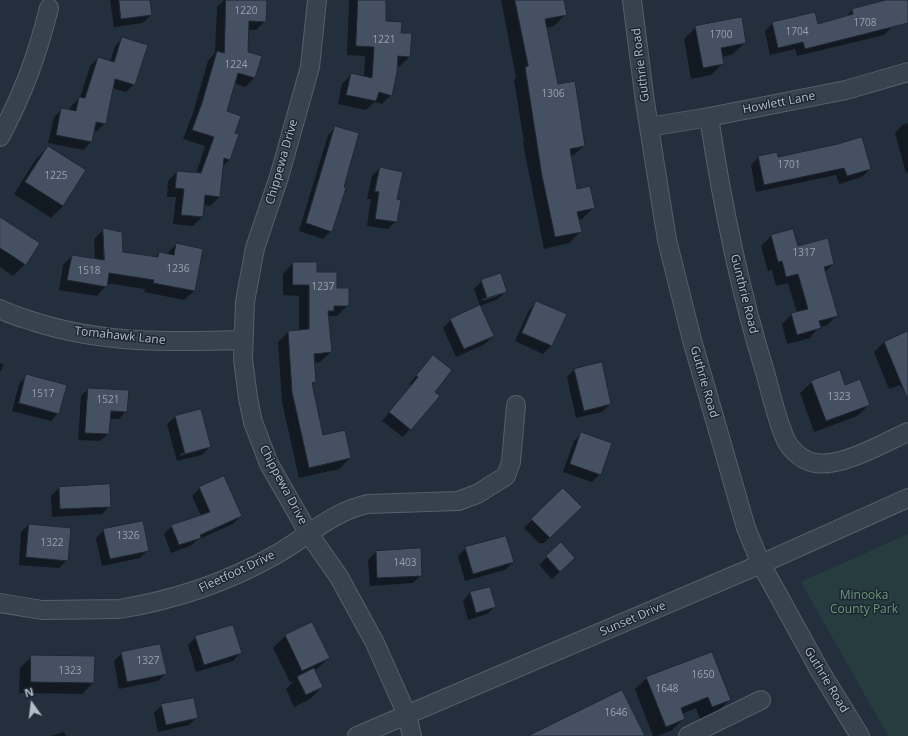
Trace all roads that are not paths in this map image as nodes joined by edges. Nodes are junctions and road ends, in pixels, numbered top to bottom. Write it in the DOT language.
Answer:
graph roads {
  1 [pos="317,0"];
  2 [pos="632,0"];
  3 [pos="49,8"];
  4 [pos="908,72"];
  5 [pos="709,117"];
  6 [pos="649,126"];
  7 [pos="0,137"];
  8 [pos="0,310"];
  9 [pos="243,340"];
  10 [pos="516,405"];
  11 [pos="908,432"];
  12 [pos="908,498"];
  13 [pos="309,534"];
  14 [pos="761,564"];
  15 [pos="0,603"];
  16 [pos="761,700"];
  17 [pos="407,715"];
  18 [pos="357,736"];
  19 [pos="412,736"];
  20 [pos="688,736"];
  21 [pos="860,736"];
  1 -- 9 [label="street, Chippewa Drive"];
  2 -- 6 [label="street, Guthrie Road"];
  3 -- 7 [label="street"];
  4 -- 5 [label="street, Howlett Lane"];
  5 -- 6 [label="street, Howlett Lane"];
  5 -- 11 [label="street, Gunthrie Road"];
  6 -- 14 [label="street, Guthrie Road"];
  8 -- 9 [label="street, Tomahawk Lane"];
  9 -- 13 [label="street, Chippewa Drive"];
  10 -- 13 [label="street, Fleetfoot Drive"];
  12 -- 14 [label="street, Sunset Drive"];
  13 -- 15 [label="street, Fleetfoot Drive"];
  13 -- 17 [label="street, Chippewa Drive"];
  14 -- 17 [label="street, Sunset Drive"];
  14 -- 21 [label="street, Guthrie Road"];
  16 -- 20 [label="street"];
  17 -- 18 [label="street, Sunset Drive"];
  17 -- 19 [label="street, Chippewa Drive"];
}
